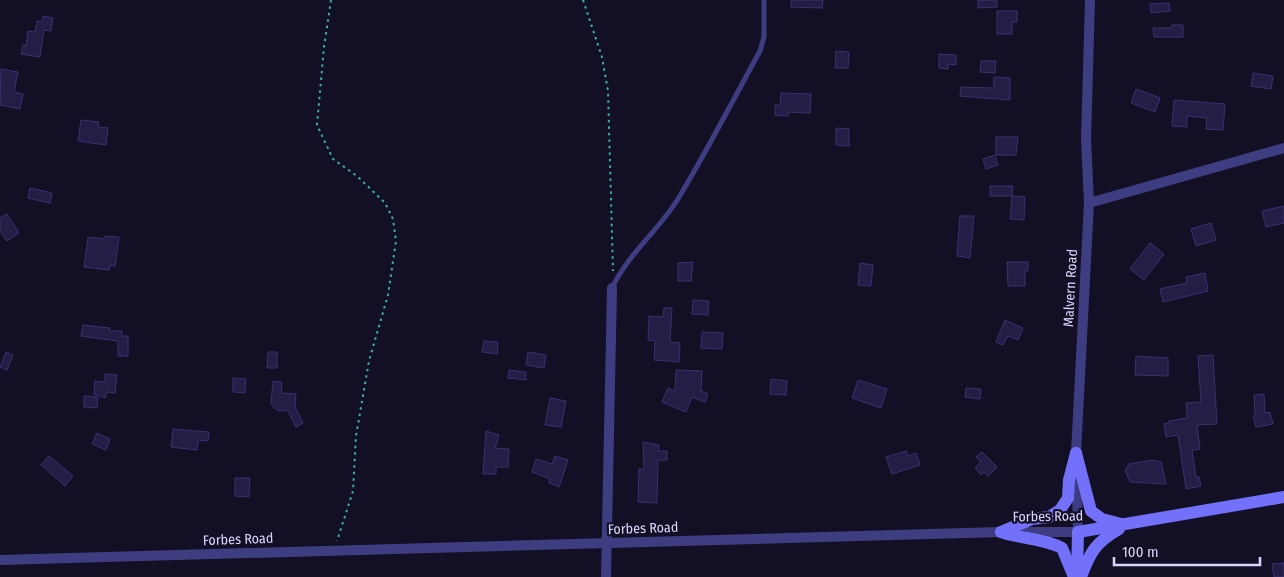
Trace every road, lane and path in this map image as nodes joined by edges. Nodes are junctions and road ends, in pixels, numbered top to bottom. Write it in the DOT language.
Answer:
graph roads {
  1 [pos="332,0"];
  2 [pos="583,0"];
  3 [pos="764,0"];
  4 [pos="1090,0"];
  5 [pos="1284,148"];
  6 [pos="1090,203"];
  7 [pos="612,288"];
  8 [pos="1076,453"];
  9 [pos="1284,497"];
  10 [pos="1126,525"];
  11 [pos="1001,532"];
  12 [pos="1078,532"];
  13 [pos="607,544"];
  14 [pos="333,550"];
  15 [pos="0,560"];
  16 [pos="606,577"];
  17 [pos="1077,577"];
  1 -- 14 [label="path"];
  2 -- 7 [label="path"];
  3 -- 7 [label="lane"];
  4 -- 6 [label="street, Malvern Road"];
  5 -- 6 [label="street"];
  6 -- 8 [label="street, Malvern Road"];
  7 -- 13 [label="street"];
  8 -- 10 [label="main road"];
  8 -- 11 [label="main road"];
  8 -- 12 [label="street, Malvern Road"];
  9 -- 10 [label="main road, Forbes Road"];
  10 -- 12 [label="main road, Forbes Road"];
  10 -- 17 [label="main road"];
  11 -- 12 [label="street, Forbes Road"];
  11 -- 13 [label="street, Forbes Road"];
  11 -- 17 [label="main road"];
  12 -- 17 [label="main road, Malvern Road"];
  13 -- 14 [label="street, Forbes Road"];
  13 -- 16 [label="street"];
  14 -- 15 [label="street, Forbes Road"];
}
